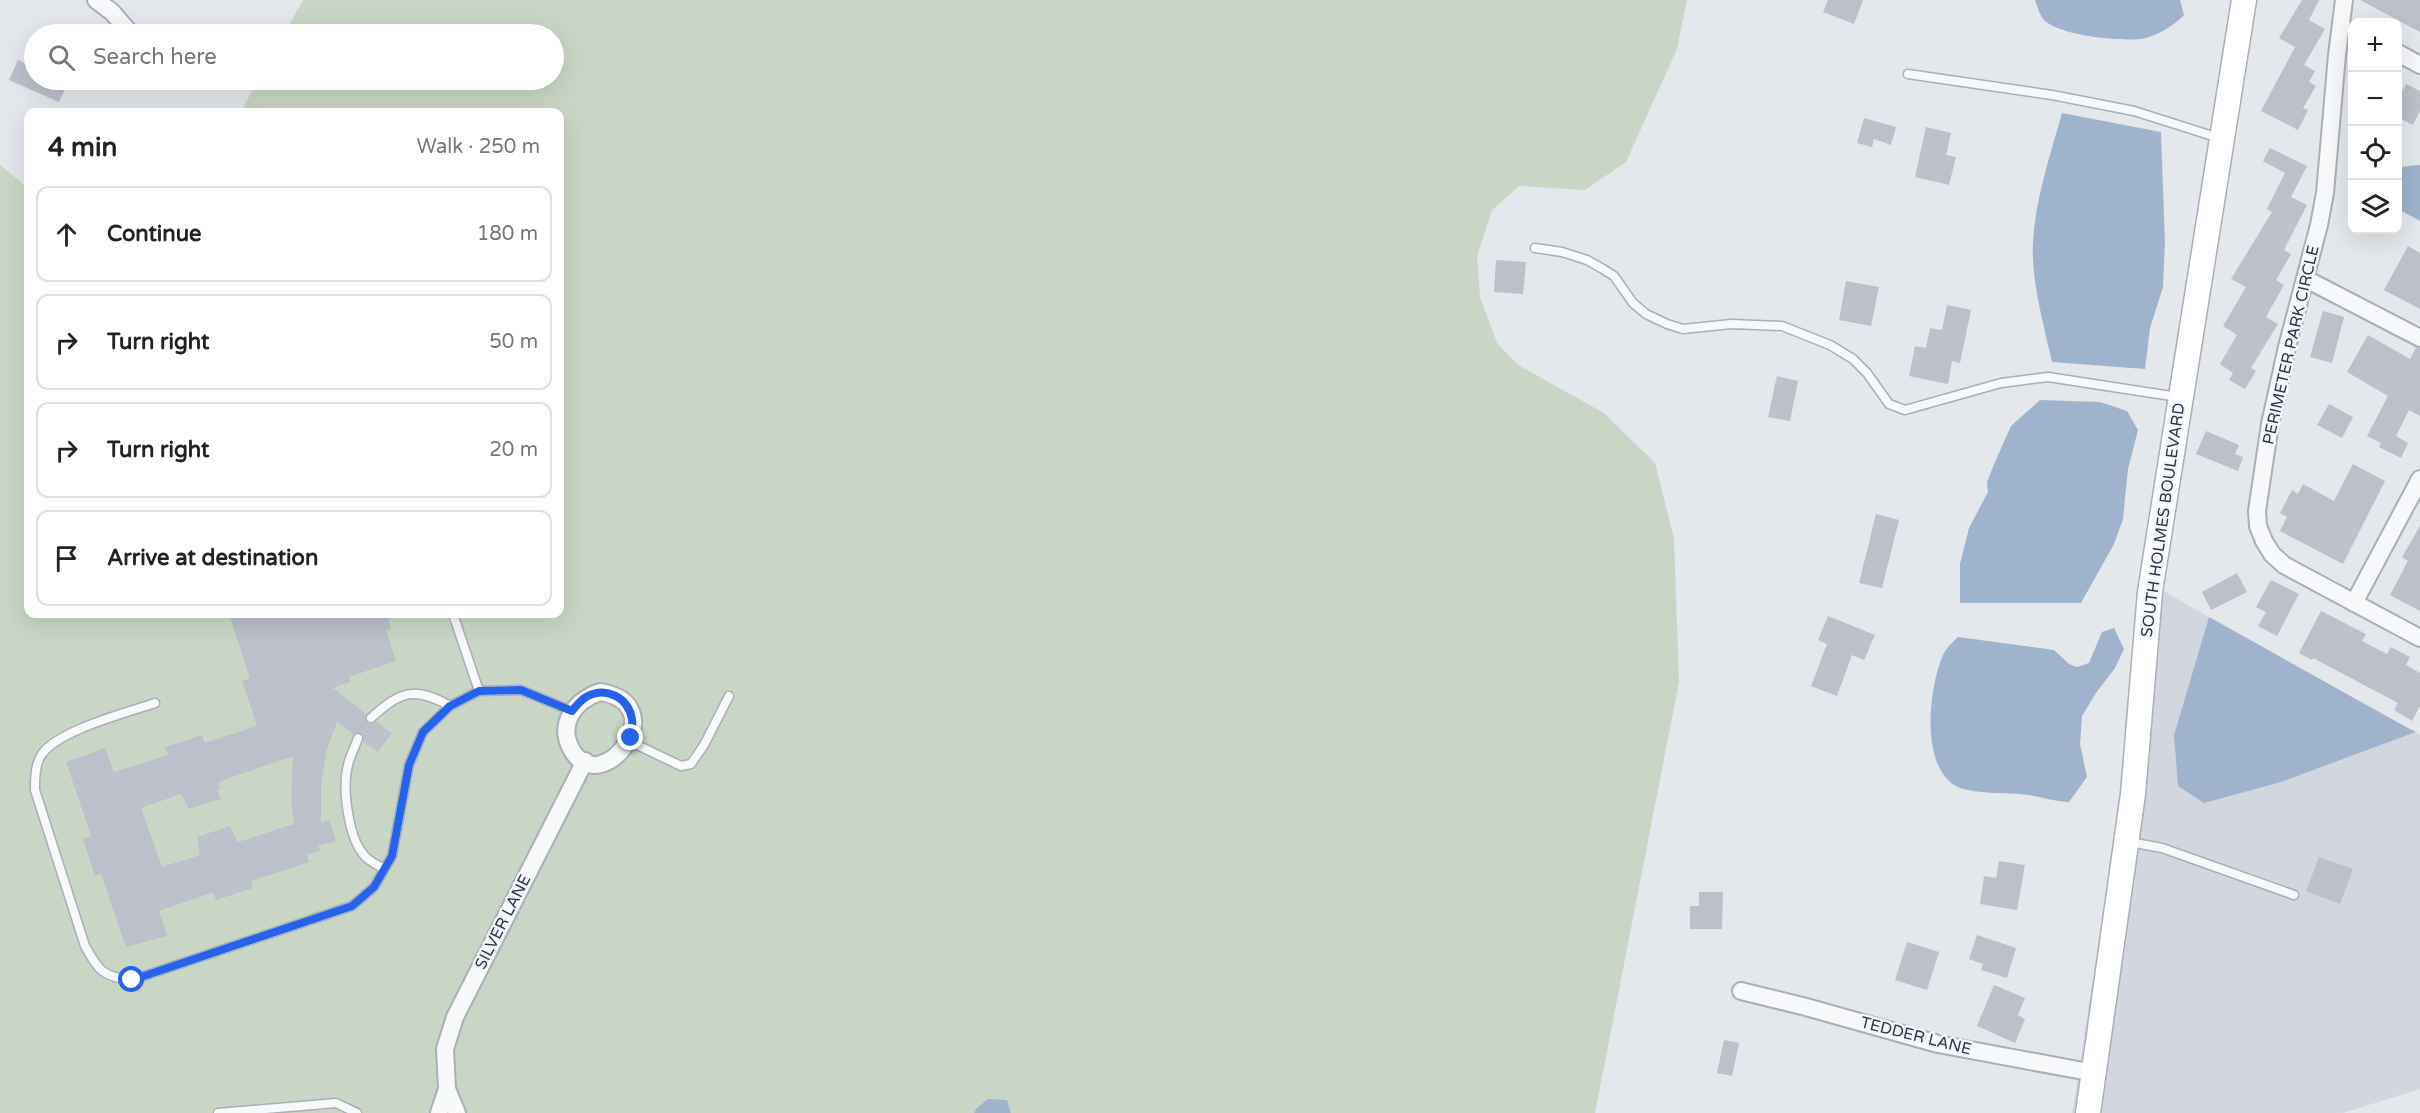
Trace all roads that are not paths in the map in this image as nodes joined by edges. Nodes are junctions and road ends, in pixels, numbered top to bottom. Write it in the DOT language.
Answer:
graph roads {
  1 [pos="96,0"];
  2 [pos="2244,0"];
  3 [pos="2344,0"];
  4 [pos="122,24"];
  5 [pos="2346,31"];
  6 [pos="2402,56"];
  7 [pos="2420,65"];
  8 [pos="1908,74"];
  9 [pos="2222,139"];
  10 [pos="1535,248"];
  11 [pos="2306,279"];
  12 [pos="2420,338"];
  13 [pos="2181,398"];
  14 [pos="2420,479"];
  15 [pos="2354,603"];
  16 [pos="454,618"];
  17 [pos="2420,638"];
  18 [pos="479,691"];
  19 [pos="729,696"];
  20 [pos="155,703"];
  21 [pos="450,706"];
  22 [pos="572,711"];
  23 [pos="371,718"];
  24 [pos="358,738"];
  25 [pos="628,741"];
  26 [pos="585,761"];
  27 [pos="2126,841"];
  28 [pos="384,869"];
  29 [pos="2294,895"];
  30 [pos="1741,992"];
  31 [pos="2094,1073"];
  32 [pos="447,1089"];
  33 [pos="218,1113"];
  34 [pos="357,1113"];
  35 [pos="439,1113"];
  36 [pos="457,1113"];
  37 [pos="2088,1113"];
  1 -- 4 [label="street"];
  2 -- 9 [label="main road, SOUTH HOLMES BOULEVARD"];
  3 -- 5 [label="street, PERIMETER PARK CIRCLE"];
  5 -- 11 [label="street, PERIMETER PARK CIRCLE"];
  6 -- 7 [label="street"];
  8 -- 9 [label="lane"];
  9 -- 13 [label="main road, SOUTH HOLMES BOULEVARD"];
  10 -- 13 [label="lane"];
  11 -- 12 [label="street"];
  11 -- 15 [label="street, PERIMETER PARK CIRCLE"];
  13 -- 27 [label="main road, SOUTH HOLMES BOULEVARD"];
  14 -- 15 [label="street"];
  15 -- 17 [label="street, PERIMETER PARK CIRCLE"];
  16 -- 18 [label="lane"];
  18 -- 21 [label="lane"];
  18 -- 22 [label="lane"];
  19 -- 25 [label="lane"];
  20 -- 28 [label="lane"];
  21 -- 23 [label="lane"];
  21 -- 28 [label="lane"];
  22 -- 25 [label="street"];
  22 -- 26 [label="street"];
  24 -- 28 [label="lane"];
  25 -- 26 [label="street"];
  26 -- 32 [label="street, SILVER LANE"];
  27 -- 29 [label="lane"];
  27 -- 31 [label="main road, SOUTH HOLMES BOULEVARD"];
  30 -- 31 [label="street, TEDDER LANE"];
  31 -- 37 [label="main road, SOUTH HOLMES BOULEVARD"];
  32 -- 35 [label="street, SILVER LANE"];
  32 -- 36 [label="street, SILVER LANE"];
  33 -- 34 [label="lane"];
}
